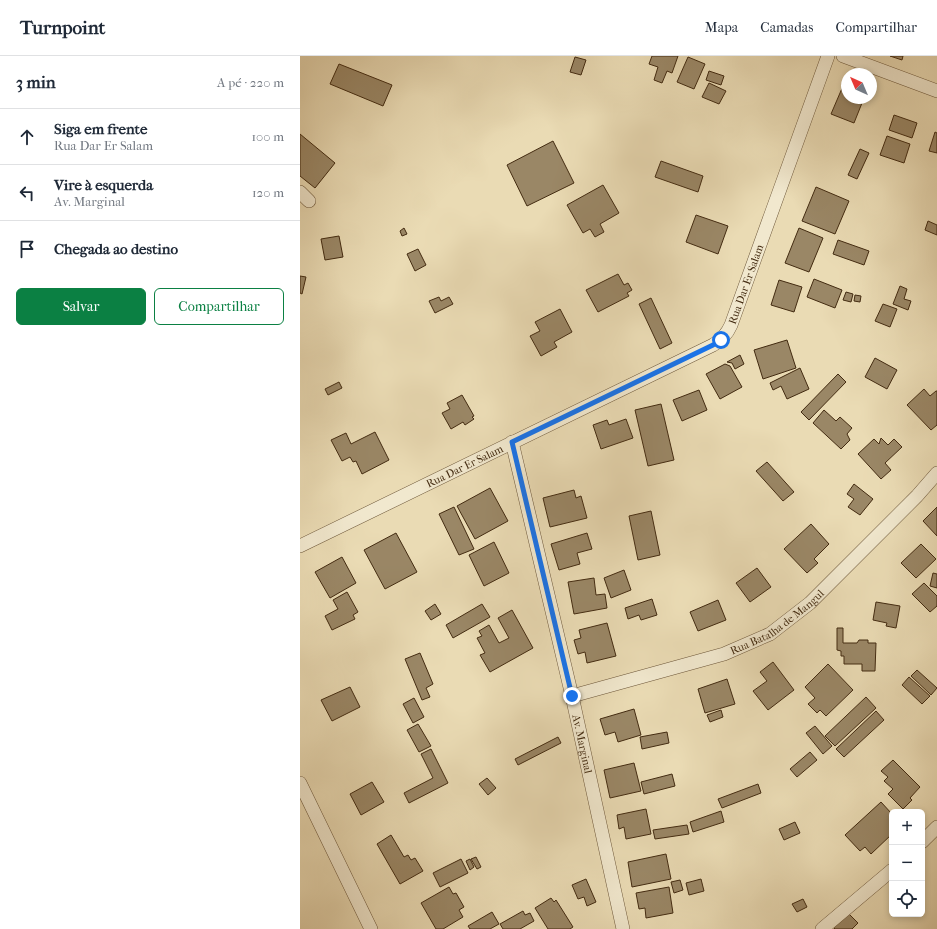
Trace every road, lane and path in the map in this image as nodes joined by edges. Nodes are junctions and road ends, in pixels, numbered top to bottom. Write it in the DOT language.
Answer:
graph roads {
  1 [pos="828,56"];
  2 [pos="843,56"];
  3 [pos="937,91"];
  4 [pos="512,442"];
  5 [pos="937,473"];
  6 [pos="300,546"];
  7 [pos="572,696"];
  8 [pos="300,783"];
  9 [pos="937,827"];
  10 [pos="925,839"];
  11 [pos="889,873"];
  12 [pos="372,929"];
  13 [pos="623,929"];
  14 [pos="822,929"];
  1 -- 4 [label="street, Rua Dar Er Salam"];
  2 -- 3 [label="street"];
  4 -- 6 [label="street, Rua Dar Er Salam"];
  4 -- 7 [label="street, Av. Marginal"];
  5 -- 7 [label="street, Rua Batalha de Mangul"];
  7 -- 13 [label="street, Av. Marginal"];
  8 -- 12 [label="street"];
  9 -- 10 [label="street"];
  11 -- 14 [label="street"];
}
